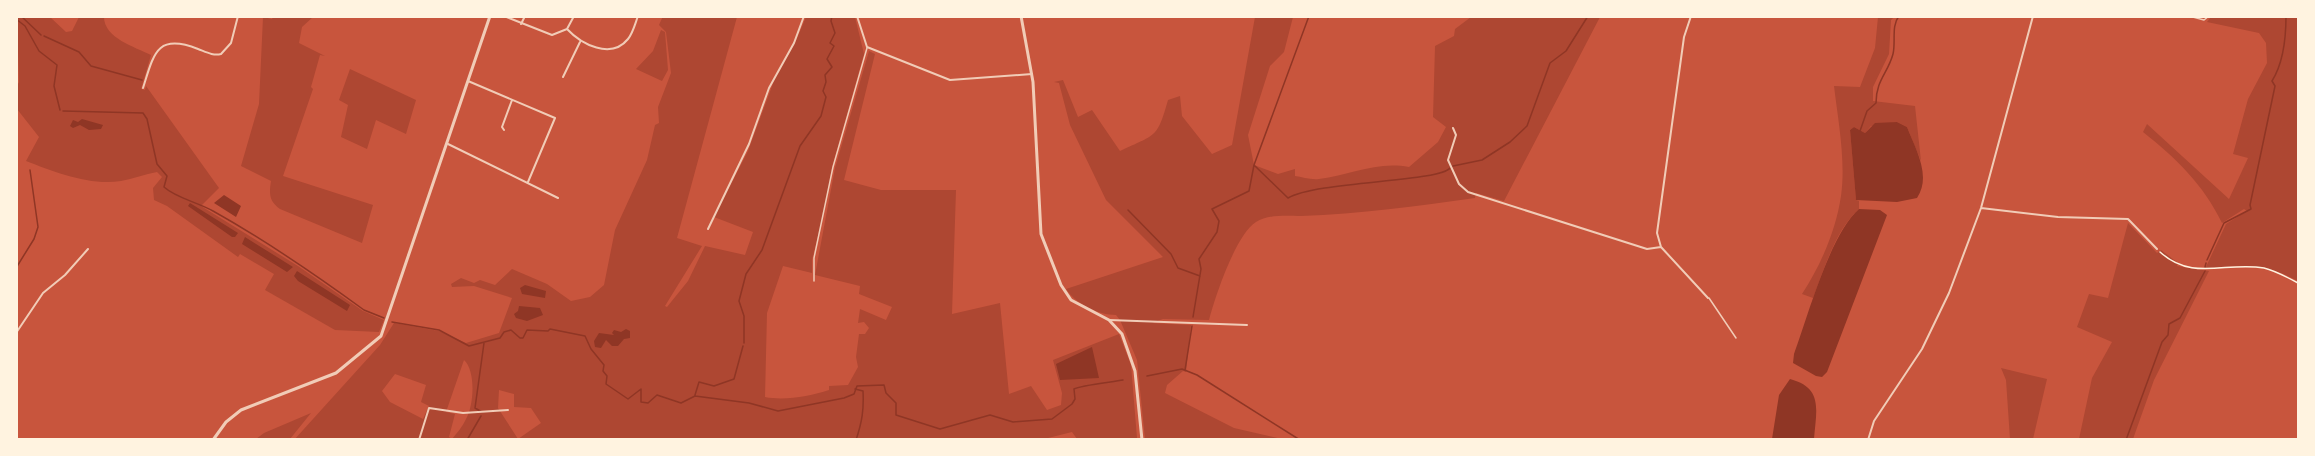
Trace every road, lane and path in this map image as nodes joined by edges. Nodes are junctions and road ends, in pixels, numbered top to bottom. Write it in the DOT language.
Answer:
graph roads {
  1 [pos="238,16"];
  2 [pos="490,16"];
  3 [pos="504,16"];
  4 [pos="525,16"];
  5 [pos="574,16"];
  6 [pos="638,16"];
  7 [pos="804,16"];
  8 [pos="857,16"];
  9 [pos="1021,16"];
  10 [pos="1691,16"];
  11 [pos="2033,16"];
  12 [pos="2188,16"];
  13 [pos="2209,16"];
  14 [pos="521,24"];
  15 [pos="567,29"];
  16 [pos="580,42"];
  17 [pos="867,47"];
  18 [pos="1032,74"];
  19 [pos="563,77"];
  20 [pos="468,81"];
  21 [pos="144,88"];
  22 [pos="512,100"];
  23 [pos="1453,128"];
  24 [pos="504,130"];
  25 [pos="448,144"];
  26 [pos="528,182"];
  27 [pos="558,198"];
  28 [pos="1981,208"];
  29 [pos="708,230"];
  30 [pos="1661,247"];
  31 [pos="88,249"];
  32 [pos="2157,249"];
  33 [pos="814,281"];
  34 [pos="2298,283"];
  35 [pos="1708,298"];
  36 [pos="1109,320"];
  37 [pos="1247,324"];
  38 [pos="16,333"];
  39 [pos="1736,339"];
  40 [pos="508,410"];
  41 [pos="213,440"];
  42 [pos="419,440"];
  43 [pos="1142,440"];
  44 [pos="1868,440"];
  1 -- 21 [label="street"];
  2 -- 20 [label="street"];
  3 -- 14 [label="street"];
  4 -- 14 [label="street"];
  5 -- 15 [label="street"];
  6 -- 16 [label="street"];
  7 -- 29 [label="street"];
  8 -- 17 [label="street"];
  9 -- 18 [label="street"];
  10 -- 30 [label="street"];
  11 -- 28 [label="street"];
  12 -- 13 [label="lane"];
  14 -- 15 [label="street"];
  15 -- 16 [label="street"];
  16 -- 19 [label="street"];
  17 -- 18 [label="street"];
  17 -- 33 [label="lane"];
  18 -- 36 [label="street"];
  20 -- 22 [label="street"];
  20 -- 25 [label="street"];
  22 -- 24 [label="street"];
  22 -- 26 [label="street"];
  23 -- 30 [label="street"];
  25 -- 26 [label="street"];
  25 -- 41 [label="street"];
  26 -- 27 [label="street"];
  28 -- 32 [label="street"];
  28 -- 44 [label="street"];
  30 -- 35 [label="street"];
  31 -- 38 [label="street"];
  32 -- 34 [label="path"];
  35 -- 39 [label="lane"];
  36 -- 37 [label="street"];
  36 -- 43 [label="street"];
  40 -- 42 [label="street"];
}
